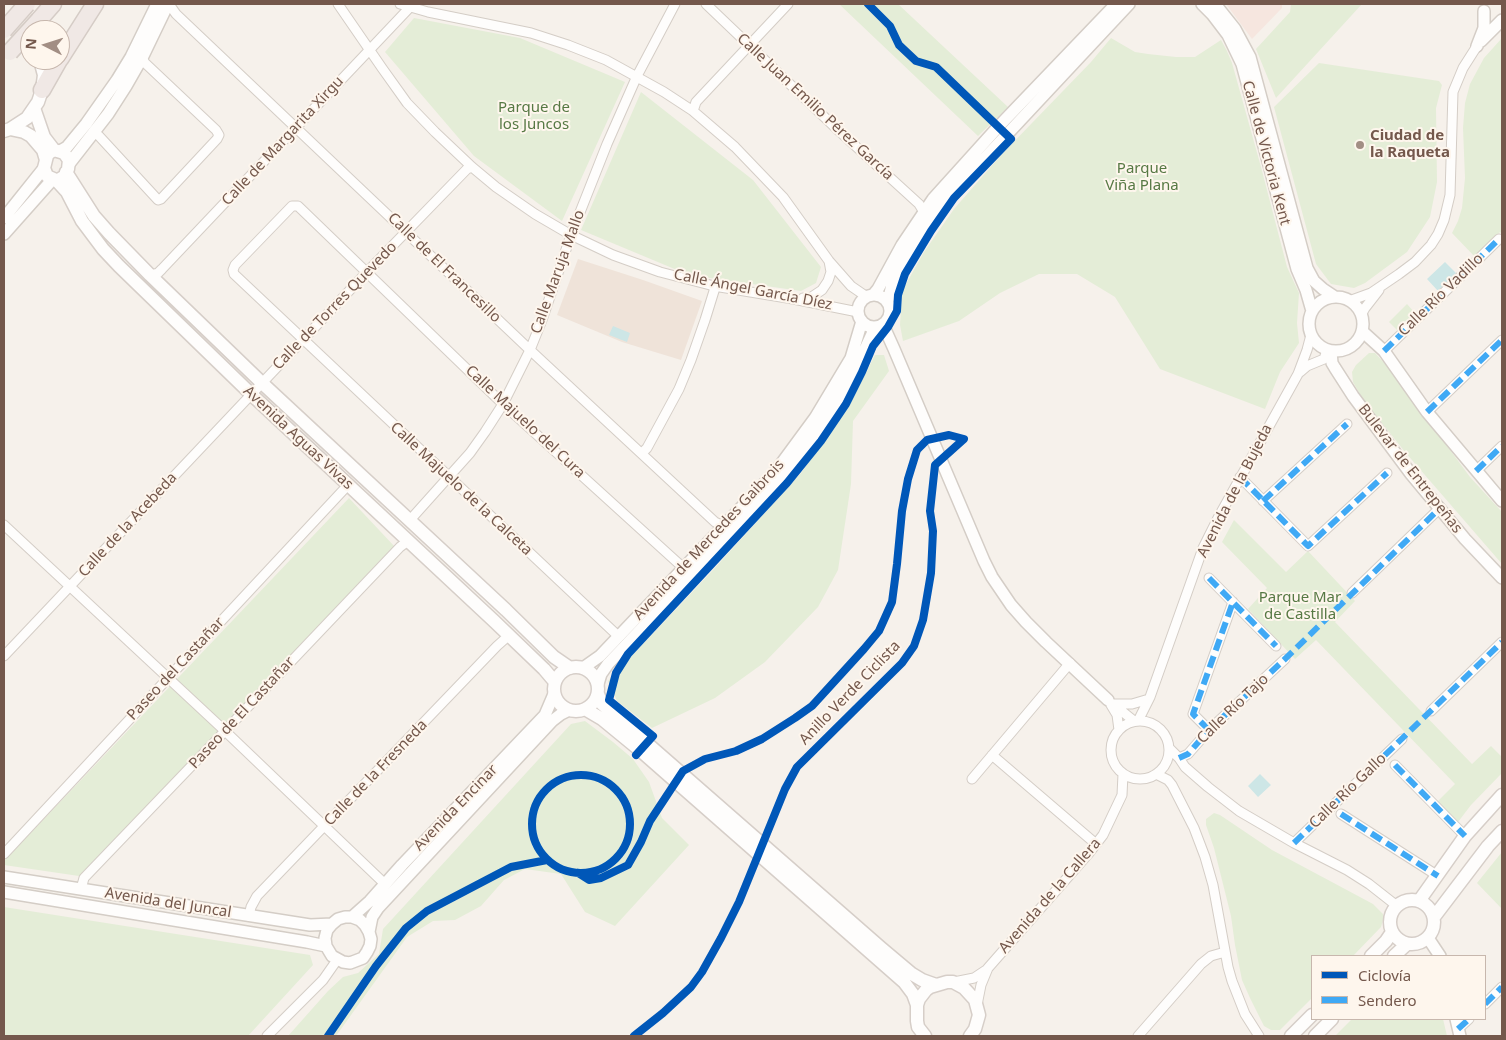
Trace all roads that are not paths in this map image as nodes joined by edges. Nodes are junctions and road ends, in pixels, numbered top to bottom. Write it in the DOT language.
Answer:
graph roads {
  1 [pos="27,4"];
  2 [pos="53,4"];
  3 [pos="95,4"];
  4 [pos="157,4"];
  5 [pos="169,4"];
  6 [pos="400,4"];
  7 [pos="675,4"];
  8 [pos="706,4"];
  9 [pos="788,4"];
  10 [pos="1116,4"];
  11 [pos="1129,4"];
  12 [pos="1202,4"];
  13 [pos="1215,4"];
  14 [pos="341,5"];
  15 [pos="412,6"];
  16 [pos="1482,7"];
  17 [pos="1502,19"];
  18 [pos="4,22"];
  19 [pos="4,30"];
  20 [pos="20,34"];
  21 [pos="70,43"];
  22 [pos="749,45"];
  23 [pos="1477,46"];
  24 [pos="370,50"];
  25 [pos="7,55"];
  26 [pos="142,58"];
  27 [pos="42,70"];
  28 [pos="54,70"];
  29 [pos="637,76"];
  30 [pos="42,90"];
  31 [pos="34,108"];
  32 [pos="693,111"];
  33 [pos="296,127"];
  34 [pos="7,130"];
  35 [pos="94,132"];
  36 [pos="51,157"];
  37 [pos="472,167"];
  38 [pos="61,174"];
  39 [pos="924,212"];
  40 [pos="4,218"];
  41 [pos="406,232"];
  42 [pos="4,234"];
  43 [pos="571,235"];
  44 [pos="1499,239"];
  45 [pos="829,261"];
  46 [pos="367,272"];
  47 [pos="150,275"];
  48 [pos="714,286"];
  49 [pos="1380,288"];
  50 [pos="870,296"];
  51 [pos="1335,297"];
  52 [pos="793,298"];
  53 [pos="888,301"];
  54 [pos="1349,301"];
  55 [pos="1312,311"];
  56 [pos="1361,316"];
  57 [pos="860,317"];
  58 [pos="882,324"];
  59 [pos="1362,331"];
  60 [pos="1311,335"];
  61 [pos="304,340"];
  62 [pos="1502,340"];
  63 [pos="530,350"];
  64 [pos="1329,351"];
  65 [pos="1384,352"];
  66 [pos="1298,374"];
  67 [pos="262,383"];
  68 [pos="251,394"];
  69 [pos="503,404"];
  70 [pos="1427,412"];
  71 [pos="1347,424"];
  72 [pos="1502,446"];
  73 [pos="640,452"];
  74 [pos="1476,471"];
  75 [pos="1387,473"];
  76 [pos="1240,477"];
  77 [pos="449,478"];
  78 [pos="348,485"];
  79 [pos="1263,501"];
  80 [pos="1502,501"];
  81 [pos="1440,508"];
  82 [pos="410,520"];
  83 [pos="4,525"];
  84 [pos="724,526"];
  85 [pos="408,541"];
  86 [pos="686,566"];
  87 [pos="1209,578"];
  88 [pos="1502,578"];
  89 [pos="71,586"];
  90 [pos="1352,593"];
  91 [pos="1233,602"];
  92 [pos="510,636"];
  93 [pos="618,638"];
  94 [pos="1502,642"];
  95 [pos="1276,646"];
  96 [pos="4,656"];
  97 [pos="1285,659"];
  98 [pos="1070,663"];
  99 [pos="570,668"];
  100 [pos="583,668"];
  101 [pos="168,678"];
  102 [pos="555,688"];
  103 [pos="598,689"];
  104 [pos="1150,698"];
  105 [pos="1111,702"];
  106 [pos="585,709"];
  107 [pos="569,710"];
  108 [pos="1432,711"];
  109 [pos="1136,721"];
  110 [pos="1151,724"];
  111 [pos="1119,730"];
  112 [pos="1210,730"];
  113 [pos="226,731"];
  114 [pos="1402,739"];
  115 [pos="644,747"];
  116 [pos="1169,748"];
  117 [pos="992,755"];
  118 [pos="1179,758"];
  119 [pos="1168,762"];
  120 [pos="1395,765"];
  121 [pos="1185,767"];
  122 [pos="1123,774"];
  123 [pos="1156,774"];
  124 [pos="972,779"];
  125 [pos="1137,779"];
  126 [pos="1123,793"];
  127 [pos="1502,795"];
  128 [pos="1341,814"];
  129 [pos="326,826"];
  130 [pos="1502,831"];
  131 [pos="1465,836"];
  132 [pos="1294,843"];
  133 [pos="1096,844"];
  134 [pos="4,854"];
  135 [pos="1438,876"];
  136 [pos="4,877"];
  137 [pos="386,885"];
  138 [pos="81,889"];
  139 [pos="4,892"];
  140 [pos="818,898"];
  141 [pos="1419,901"];
  142 [pos="1397,906"];
  143 [pos="249,916"];
  144 [pos="352,917"];
  145 [pos="1434,918"];
  146 [pos="332,924"];
  147 [pos="369,932"];
  148 [pos="1392,932"];
  149 [pos="1428,938"];
  150 [pos="1407,944"];
  151 [pos="326,946"];
  152 [pos="1225,952"];
  153 [pos="1372,955"];
  154 [pos="1395,955"];
  155 [pos="1439,955"];
  156 [pos="337,960"];
  157 [pos="986,970"];
  158 [pos="952,982"];
  159 [pos="936,984"];
  160 [pos="1502,987"];
  161 [pos="1486,1003"];
  162 [pos="917,1005"];
  163 [pos="977,1005"];
  164 [pos="1311,1016"];
  165 [pos="1331,1020"];
  166 [pos="1468,1020"];
  167 [pos="1458,1028"];
  168 [pos="974,1034"];
  169 [pos="267,1036"];
  170 [pos="925,1036"];
  171 [pos="1138,1036"];
  172 [pos="1258,1036"];
  173 [pos="1291,1036"];
  174 [pos="1315,1036"];
  1 -- 19 [label="highway, bridge"];
  2 -- 25 [label="highway, bridge"];
  3 -- 21 [label="highway"];
  4 -- 36 [label="street"];
  5 -- 26 [label="street"];
  5 -- 33 [label="street, Calle de El Francesillo"];
  6 -- 15 [label="street"];
  7 -- 29 [label="street, Calle Maruja Mallo"];
  8 -- 22 [label="street, Calle Juan Emilio Pérez García"];
  9 -- 22 [label="street"];
  10 -- 39 [label="street"];
  11 -- 53 [label="street"];
  12 -- 55 [label="street, Calle de Victoria Kent"];
  13 -- 51 [label="street, Calle de Victoria Kent"];
  14 -- 24 [label="street, Calle Ángel García Díez"];
  15 -- 24 [label="street, Calle de Margarita Xirgu"];
  15 -- 29 [label="street"];
  16 -- 17 [label="street"];
  16 -- 23 [label="street"];
  17 -- 23 [label="street"];
  18 -- 20 [label="main road"];
  22 -- 32 [label="street"];
  22 -- 39 [label="street, Calle Juan Emilio Pérez García"];
  23 -- 49 [label="street"];
  24 -- 33 [label="street, Calle de Margarita Xirgu"];
  24 -- 37 [label="street, Calle Ángel García Díez"];
  26 -- 35 [label="street"];
  26 -- 35 [label="street"];
  27 -- 30 [label="main road"];
  28 -- 30 [label="highway"];
  29 -- 32 [label="street"];
  29 -- 43 [label="street, Calle Maruja Mallo"];
  30 -- 31 [label="main road"];
  31 -- 34 [label="main road"];
  31 -- 36 [label="main road"];
  32 -- 45 [label="street"];
  33 -- 41 [label="street, Calle de El Francesillo"];
  33 -- 47 [label="street, Calle de Margarita Xirgu"];
  34 -- 36 [label="main road"];
  35 -- 38 [label="street"];
  36 -- 38 [label="main road"];
  36 -- 38 [label="main road"];
  36 -- 40 [label="street"];
  37 -- 41 [label="street, Calle de Torres Quevedo"];
  37 -- 43 [label="street, Calle Ángel García Díez"];
  38 -- 42 [label="street"];
  38 -- 47 [label="main road, Avenida Aguas Vivas"];
  38 -- 68 [label="main road, Avenida Aguas Vivas"];
  39 -- 50 [label="street"];
  41 -- 46 [label="street, Calle de Torres Quevedo"];
  41 -- 63 [label="street, Calle de El Francesillo"];
  43 -- 48 [label="street, Calle Ángel García Díez"];
  43 -- 63 [label="street, Calle Maruja Mallo"];
  44 -- 65 [label="street, Calle Río Vadillo"];
  45 -- 50 [label="street"];
  45 -- 52 [label="street"];
  46 -- 61 [label="street, Calle de Torres Quevedo"];
  46 -- 61 [label="street, Calle Majuelo del Cura"];
  46 -- 69 [label="street, Calle Majuelo del Cura"];
  47 -- 67 [label="main road, Avenida Aguas Vivas"];
  48 -- 52 [label="street, Calle Ángel García Díez"];
  48 -- 73 [label="street"];
  49 -- 54 [label="street"];
  49 -- 56 [label="street"];
  50 -- 53 [label="street"];
  50 -- 57 [label="street"];
  51 -- 54 [label="street"];
  51 -- 55 [label="street"];
  52 -- 57 [label="street, Calle Ángel García Díez"];
  53 -- 58 [label="street"];
  54 -- 56 [label="street"];
  55 -- 60 [label="street"];
  56 -- 59 [label="street"];
  57 -- 58 [label="street"];
  57 -- 84 [label="street, Avenida de Mercedes Gaibrois"];
  58 -- 98 [label="street"];
  58 -- 103 [label="street, Avenida de Mercedes Gaibrois"];
  59 -- 64 [label="street"];
  59 -- 65 [label="street"];
  60 -- 64 [label="street"];
  60 -- 66 [label="street, Avenida de la Bujeda"];
  61 -- 67 [label="street, Calle de Torres Quevedo"];
  61 -- 77 [label="street, Calle Majuelo de la Calceta"];
  62 -- 70 [label="street"];
  63 -- 69 [label="street, Calle Maruja Mallo"];
  63 -- 73 [label="street, Calle de El Francesillo"];
  64 -- 66 [label="street, Avenida de la Bujeda"];
  64 -- 81 [label="street, Bulevar de Entrepeñas"];
  65 -- 70 [label="street"];
  66 -- 76 [label="street, Avenida de la Bujeda"];
  67 -- 68 [label="street, Calle de Torres Quevedo"];
  67 -- 82 [label="main road, Avenida Aguas Vivas"];
  68 -- 78 [label="main road, Avenida Aguas Vivas"];
  68 -- 89 [label="street, Calle de la Acebeda"];
  69 -- 77 [label="street, Calle Maruja Mallo"];
  69 -- 86 [label="street, Calle Majuelo del Cura"];
  70 -- 74 [label="street"];
  71 -- 79 [label="street"];
  72 -- 74 [label="street"];
  73 -- 84 [label="street, Calle de El Francesillo"];
  74 -- 80 [label="street"];
  75 -- 79 [label="street"];
  76 -- 79 [label="street"];
  76 -- 104 [label="street, Avenida de la Bujeda"];
  77 -- 82 [label="street, Calle Maruja Mallo"];
  77 -- 93 [label="street, Calle Majuelo de la Calceta"];
  78 -- 85 [label="main road, Avenida Aguas Vivas"];
  78 -- 101 [label="street, Paseo del Castañar"];
  81 -- 88 [label="street, Bulevar de Entrepeñas"];
  81 -- 90 [label="street"];
  82 -- 99 [label="main road, Avenida Aguas Vivas"];
  83 -- 89 [label="street"];
  84 -- 86 [label="street, Avenida de Mercedes Gaibrois"];
  85 -- 92 [label="main road, Avenida Aguas Vivas"];
  85 -- 113 [label="street, Paseo de El Castañar"];
  86 -- 93 [label="street, Avenida de Mercedes Gaibrois"];
  87 -- 91 [label="street"];
  89 -- 96 [label="street, Calle de la Acebeda"];
  89 -- 101 [label="street"];
  91 -- 95 [label="street"];
  91 -- 112 [label="street"];
  92 -- 102 [label="main road, Avenida Aguas Vivas"];
  92 -- 129 [label="street, Calle de la Fresneda"];
  93 -- 100 [label="street, Avenida de Mercedes Gaibrois"];
  94 -- 108 [label="street"];
  97 -- 112 [label="street, Calle Río Tajo"];
  98 -- 105 [label="street"];
  98 -- 117 [label="street"];
  99 -- 100 [label="main road"];
  99 -- 102 [label="main road"];
  100 -- 103 [label="main road"];
  101 -- 113 [label="street"];
  101 -- 134 [label="street, Paseo del Castañar"];
  102 -- 107 [label="main road"];
  102 -- 137 [label="street, Avenida Encinar"];
  103 -- 106 [label="main road"];
  103 -- 115 [label="main road"];
  104 -- 105 [label="street"];
  104 -- 109 [label="street, Avenida de la Bujeda"];
  104 -- 110 [label="street, Avenida de la Bujeda"];
  105 -- 109 [label="street"];
  105 -- 111 [label="street"];
  106 -- 107 [label="main road"];
  106 -- 115 [label="main road"];
  107 -- 147 [label="street, Avenida Encinar"];
  109 -- 110 [label="street"];
  109 -- 111 [label="street"];
  110 -- 116 [label="street"];
  111 -- 122 [label="street"];
  112 -- 118 [label="street, Calle Río Tajo"];
  113 -- 129 [label="street"];
  113 -- 138 [label="street, Paseo de El Castañar"];
  114 -- 132 [label="street, Calle Río Gallo"];
  115 -- 140 [label="main road"];
  116 -- 118 [label="street"];
  116 -- 119 [label="street"];
  117 -- 124 [label="street"];
  117 -- 133 [label="street"];
  118 -- 121 [label="street"];
  119 -- 121 [label="street"];
  119 -- 123 [label="street"];
  120 -- 131 [label="street"];
  121 -- 132 [label="street"];
  122 -- 125 [label="street"];
  122 -- 126 [label="street, Avenida de la Callera"];
  123 -- 125 [label="street"];
  123 -- 152 [label="street"];
  125 -- 126 [label="street, Avenida de la Callera"];
  126 -- 133 [label="street, Avenida de la Callera"];
  127 -- 131 [label="main road"];
  128 -- 135 [label="street"];
  129 -- 137 [label="street"];
  129 -- 143 [label="street, Calle de la Fresneda"];
  130 -- 145 [label="main road"];
  131 -- 135 [label="main road"];
  132 -- 142 [label="street"];
  133 -- 157 [label="street, Avenida de la Callera"];
  135 -- 141 [label="main road"];
  136 -- 138 [label="street, Avenida del Juncal"];
  137 -- 144 [label="street, Avenida Encinar"];
  138 -- 143 [label="street, Avenida del Juncal"];
  139 -- 151 [label="street, Avenida del Juncal"];
  140 -- 159 [label="main road"];
  140 -- 162 [label="main road"];
  141 -- 142 [label="main road"];
  141 -- 145 [label="main road"];
  142 -- 148 [label="main road"];
  143 -- 146 [label="street, Avenida del Juncal"];
  144 -- 146 [label="street"];
  144 -- 147 [label="street"];
  145 -- 149 [label="main road"];
  146 -- 151 [label="street"];
  147 -- 156 [label="street"];
  148 -- 150 [label="main road"];
  148 -- 153 [label="main road"];
  149 -- 150 [label="main road"];
  149 -- 155 [label="street"];
  150 -- 154 [label="main road"];
  151 -- 156 [label="street"];
  152 -- 171 [label="street"];
  152 -- 172 [label="street"];
  156 -- 169 [label="street"];
  157 -- 158 [label="street, Avenida de la Callera"];
  157 -- 163 [label="street, Avenida de la Callera"];
  158 -- 159 [label="main road"];
  158 -- 163 [label="main road"];
  159 -- 162 [label="main road"];
  160 -- 161 [label="street"];
  162 -- 170 [label="main road"];
  163 -- 168 [label="main road"];
  164 -- 173 [label="main road"];
  165 -- 174 [label="main road"];
  166 -- 167 [label="street"];
}
